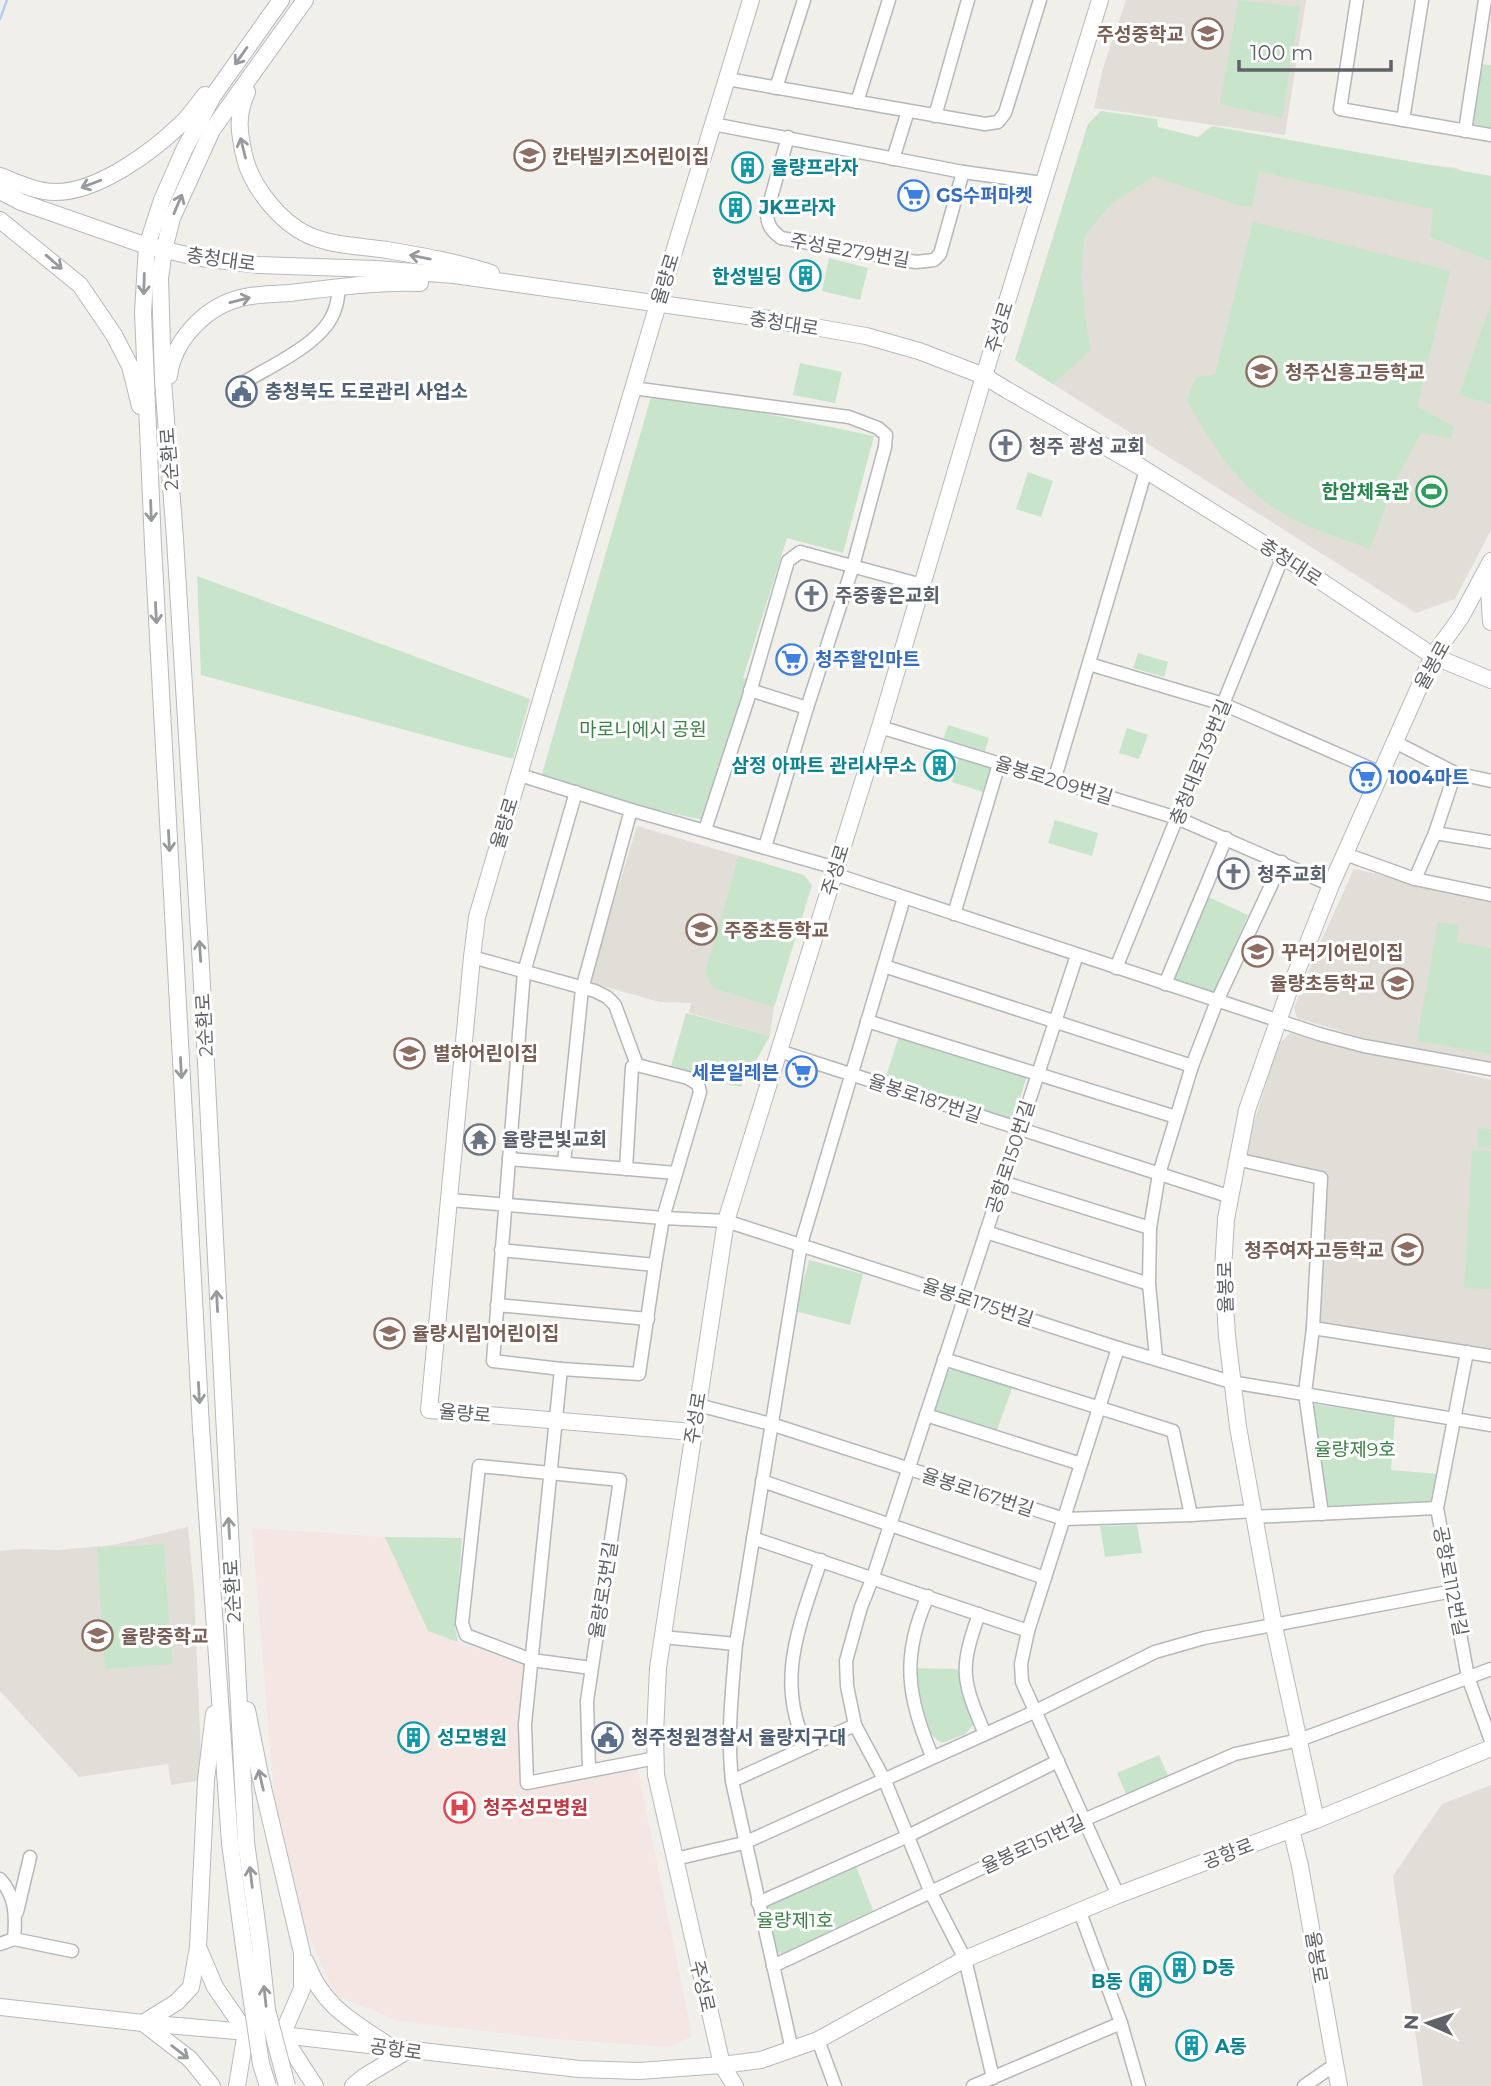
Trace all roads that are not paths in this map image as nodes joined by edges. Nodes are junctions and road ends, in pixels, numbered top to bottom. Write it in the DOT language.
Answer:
graph roads {
  1 [pos="281,0"];
  2 [pos="305,0"];
  3 [pos="751,0"];
  4 [pos="804,0"];
  5 [pos="888,0"];
  6 [pos="968,0"];
  7 [pos="1040,0"];
  8 [pos="1100,0"];
  9 [pos="1357,0"];
  10 [pos="1422,0"];
  11 [pos="1485,0"];
  12 [pos="264,56"];
  13 [pos="727,79"];
  14 [pos="222,84"];
  15 [pos="776,88"];
  16 [pos="857,102"];
  17 [pos="908,111"];
  18 [pos="935,116"];
  19 [pos="1403,120"];
  20 [pos="713,124"];
  21 [pos="1465,131"];
  22 [pos="1491,135"];
  23 [pos="788,137"];
  24 [pos="893,159"];
  25 [pos="963,172"];
  26 [pos="0,176"];
  27 [pos="1044,183"];
  28 [pos="0,191"];
  29 [pos="0,220"];
  30 [pos="147,246"];
  31 [pos="164,250"];
  32 [pos="339,287"];
  33 [pos="533,287"];
  34 [pos="658,304"];
  35 [pos="984,376"];
  36 [pos="241,384"];
  37 [pos="633,388"];
  38 [pos="165,406"];
  39 [pos="149,451"];
  40 [pos="1146,470"];
  41 [pos="1283,556"];
  42 [pos="1491,562"];
  43 [pos="853,566"];
  44 [pos="922,585"];
  45 [pos="1491,622"];
  46 [pos="1433,656"];
  47 [pos="1089,664"];
  48 [pos="1491,680"];
  49 [pos="750,690"];
  50 [pos="1223,704"];
  51 [pos="807,708"];
  52 [pos="880,727"];
  53 [pos="1395,742"];
  54 [pos="999,764"];
  55 [pos="1381,773"];
  56 [pos="1455,773"];
  57 [pos="520,775"];
  58 [pos="1054,781"];
  59 [pos="1491,781"];
  60 [pos="576,792"];
  61 [pos="631,810"];
  62 [pos="1177,818"];
  63 [pos="705,830"];
  64 [pos="1435,833"];
  65 [pos="1226,838"];
  66 [pos="1491,842"];
  67 [pos="765,848"];
  68 [pos="1345,854"];
  69 [pos="1282,862"];
  70 [pos="835,871"];
  71 [pos="1415,878"];
  72 [pos="1331,885"];
  73 [pos="1491,895"];
  74 [pos="904,898"];
  75 [pos="954,914"];
  76 [pos="1077,955"];
  77 [pos="471,957"];
  78 [pos="884,966"];
  79 [pos="1116,968"];
  80 [pos="524,972"];
  81 [pos="1164,984"];
  82 [pos="582,989"];
  83 [pos="1217,1001"];
  84 [pos="867,1021"];
  85 [pos="1055,1021"];
  86 [pos="1278,1021"];
  87 [pos="779,1051"];
  88 [pos="638,1065"];
  89 [pos="1192,1066"];
  90 [pos="1491,1069"];
  91 [pos="851,1074"];
  92 [pos="1038,1074"];
  93 [pos="1176,1117"];
  94 [pos="1020,1129"];
  95 [pos="509,1159"];
  96 [pos="1236,1159"];
  97 [pos="564,1163"];
  98 [pos="626,1169"];
  99 [pos="676,1173"];
  100 [pos="1159,1174"];
  101 [pos="1002,1182"];
  102 [pos="1228,1196"];
  103 [pos="450,1200"];
  104 [pos="505,1205"];
  105 [pos="663,1219"];
  106 [pos="726,1221"];
  107 [pos="1150,1228"];
  108 [pos="986,1232"];
  109 [pos="801,1244"];
  110 [pos="501,1250"];
  111 [pos="655,1265"];
  112 [pos="1149,1284"];
  113 [pos="965,1297"];
  114 [pos="497,1305"];
  115 [pos="648,1320"];
  116 [pos="1313,1328"];
  117 [pos="1118,1348"];
  118 [pos="1466,1352"];
  119 [pos="1491,1356"];
  120 [pos="1156,1358"];
  121 [pos="944,1359"];
  122 [pos="561,1369"];
  123 [pos="1231,1382"];
  124 [pos="1305,1393"];
  125 [pos="698,1405"];
  126 [pos="1099,1407"];
  127 [pos="926,1415"];
  128 [pos="1454,1419"];
  129 [pos="555,1421"];
  130 [pos="771,1424"];
  131 [pos="1491,1425"];
  132 [pos="693,1432"];
  133 [pos="1081,1464"];
  134 [pos="908,1470"];
  135 [pos="550,1474"];
  136 [pos="762,1481"];
  137 [pos="1437,1508"];
  138 [pos="1254,1514"];
  139 [pos="1322,1514"];
  140 [pos="1191,1516"];
  141 [pos="1064,1519"];
  142 [pos="890,1525"];
  143 [pos="753,1538"];
  144 [pos="821,1560"];
  145 [pos="873,1577"];
  146 [pos="1045,1578"];
  147 [pos="1453,1591"];
  148 [pos="928,1596"];
  149 [pos="979,1614"];
  150 [pos="1274,1626"];
  151 [pos="1028,1630"];
  152 [pos="663,1637"];
  153 [pos="736,1644"];
  154 [pos="235,1648"];
  155 [pos="532,1660"];
  156 [pos="591,1668"];
  157 [pos="1491,1669"];
  158 [pos="219,1677"];
  159 [pos="1468,1677"];
  160 [pos="1034,1712"];
  161 [pos="855,1726"];
  162 [pos="985,1734"];
  163 [pos="1299,1740"];
  164 [pos="1491,1741"];
  165 [pos="807,1747"];
  166 [pos="1491,1748"];
  167 [pos="932,1756"];
  168 [pos="656,1758"];
  169 [pos="1058,1761"];
  170 [pos="589,1770"];
  171 [pos="732,1781"];
  172 [pos="885,1781"];
  173 [pos="1086,1819"];
  174 [pos="1316,1820"];
  175 [pos="1291,1829"];
  176 [pos="906,1837"];
  177 [pos="744,1843"];
  178 [pos="30,1857"];
  179 [pos="675,1859"];
  180 [pos="0,1879"];
  181 [pos="931,1893"];
  182 [pos="1118,1895"];
  183 [pos="758,1903"];
  184 [pos="1080,1912"];
  185 [pos="16,1915"];
  186 [pos="15,1939"];
  187 [pos="0,1944"];
  188 [pos="252,1946"];
  189 [pos="198,1947"];
  190 [pos="72,1951"];
  191 [pos="302,1953"];
  192 [pos="965,1959"];
  193 [pos="773,1966"];
  194 [pos="0,2007"];
  195 [pos="1121,2022"];
  196 [pos="143,2023"];
  197 [pos="246,2032"];
  198 [pos="282,2035"];
  199 [pos="818,2040"];
  200 [pos="399,2049"];
  201 [pos="792,2050"];
  202 [pos="1336,2064"];
  203 [pos="722,2065"];
  204 [pos="993,2078"];
  205 [pos="212,2086"];
  206 [pos="237,2086"];
  207 [pos="268,2086"];
  208 [pos="287,2086"];
  209 [pos="315,2086"];
  210 [pos="353,2086"];
  211 [pos="735,2086"];
  212 [pos="835,2086"];
  213 [pos="973,2086"];
  214 [pos="1139,2086"];
  215 [pos="1304,2086"];
  216 [pos="1339,2086"];
  1 -- 14 [label="street, 2순환로, one-way"];
  2 -- 12 [label="street, 2순환로"];
  3 -- 13 [label="street, 율량로"];
  4 -- 15 [label="street"];
  5 -- 16 [label="street"];
  6 -- 18 [label="street"];
  7 -- 18 [label="street"];
  8 -- 27 [label="street, 주성로"];
  9 -- 19 [label="street"];
  10 -- 19 [label="street"];
  11 -- 21 [label="street"];
  31 -- 12 [label="street, 2순환로, one-way"];
  33 -- 12 [label="street, one-way"];
  13 -- 15 [label="street"];
  13 -- 20 [label="street, 율량로"];
  14 -- 26 [label="street, one-way"];
  14 -- 30 [label="street, 2순환로"];
  15 -- 16 [label="street"];
  16 -- 17 [label="street"];
  17 -- 18 [label="street"];
  17 -- 24 [label="street"];
  19 -- 21 [label="street"];
  20 -- 23 [label="street"];
  20 -- 34 [label="street, 율량로"];
  21 -- 22 [label="street"];
  23 -- 24 [label="street"];
  23 -- 25 [label="street, 주성로279번길"];
  24 -- 25 [label="street"];
  25 -- 27 [label="street"];
  27 -- 35 [label="street, 주성로"];
  28 -- 30 [label="street, 충청대로"];
  29 -- 39 [label="street, one-way"];
  30 -- 31 [label="street, 충청대로"];
  30 -- 39 [label="street, 2순환로, one-way"];
  31 -- 33 [label="street, 충청대로"];
  31 -- 38 [label="street, 2순환로"];
  32 -- 33 [label="street"];
  32 -- 36 [label="street"];
  38 -- 32 [label="street, one-way"];
  33 -- 34 [label="street, 충청대로"];
  34 -- 35 [label="street, 충청대로"];
  34 -- 37 [label="street, 율량로"];
  35 -- 40 [label="street, 충청대로"];
  35 -- 44 [label="street, 주성로"];
  37 -- 43 [label="street"];
  37 -- 57 [label="street, 율량로"];
  154 -- 38 [label="street, 2순환로, one-way"];
  39 -- 158 [label="street, 2순환로, one-way"];
  40 -- 41 [label="street, 충청대로"];
  40 -- 47 [label="street"];
  41 -- 46 [label="street, 충청대로"];
  41 -- 50 [label="street, 충청대로139번길"];
  42 -- 45 [label="street"];
  42 -- 46 [label="street, 율봉로"];
  43 -- 44 [label="street"];
  43 -- 49 [label="street"];
  43 -- 51 [label="street"];
  44 -- 52 [label="street, 주성로"];
  46 -- 48 [label="street, 충청대로"];
  46 -- 53 [label="street, 율봉로"];
  47 -- 50 [label="street"];
  47 -- 58 [label="street"];
  49 -- 51 [label="street"];
  49 -- 63 [label="street"];
  50 -- 55 [label="street"];
  50 -- 62 [label="street, 충청대로139번길"];
  51 -- 67 [label="street"];
  52 -- 54 [label="street, 율봉로209번길"];
  52 -- 70 [label="street, 주성로"];
  53 -- 55 [label="street, 율봉로"];
  53 -- 56 [label="street"];
  54 -- 58 [label="street, 율봉로209번길"];
  54 -- 75 [label="street"];
  55 -- 68 [label="street, 율봉로"];
  56 -- 59 [label="street"];
  56 -- 64 [label="street"];
  57 -- 60 [label="street"];
  57 -- 77 [label="street, 율량로"];
  58 -- 62 [label="street, 율봉로209번길"];
  60 -- 61 [label="street"];
  60 -- 80 [label="street"];
  61 -- 63 [label="street"];
  61 -- 82 [label="street"];
  62 -- 65 [label="street, 율봉로209번길"];
  62 -- 79 [label="street, 충청대로139번길"];
  63 -- 67 [label="street"];
  64 -- 66 [label="street"];
  64 -- 71 [label="street"];
  65 -- 69 [label="street, 율봉로209번길"];
  65 -- 81 [label="street"];
  67 -- 70 [label="street"];
  68 -- 71 [label="street"];
  68 -- 72 [label="street, 율봉로"];
  69 -- 72 [label="street, 율봉로209번길"];
  69 -- 83 [label="street"];
  70 -- 74 [label="street"];
  70 -- 87 [label="street, 주성로"];
  71 -- 73 [label="street"];
  72 -- 86 [label="street, 율봉로"];
  74 -- 75 [label="street"];
  74 -- 78 [label="street, 율봉로187번길"];
  75 -- 76 [label="street"];
  76 -- 79 [label="street"];
  76 -- 85 [label="street, 공항로150번길"];
  77 -- 80 [label="street"];
  77 -- 103 [label="street, 율량로"];
  78 -- 84 [label="street, 율봉로187번길"];
  78 -- 85 [label="street"];
  79 -- 81 [label="street"];
  80 -- 82 [label="street"];
  80 -- 95 [label="street"];
  81 -- 83 [label="street"];
  82 -- 88 [label="street"];
  82 -- 97 [label="street"];
  83 -- 86 [label="street"];
  83 -- 89 [label="street"];
  84 -- 91 [label="street, 율봉로187번길"];
  84 -- 92 [label="street"];
  85 -- 89 [label="street"];
  85 -- 92 [label="street, 공항로150번길"];
  86 -- 90 [label="street"];
  86 -- 96 [label="street, 율봉로"];
  87 -- 91 [label="street, 율봉로187번길"];
  87 -- 106 [label="street, 주성로"];
  88 -- 98 [label="street"];
  88 -- 99 [label="street"];
  89 -- 93 [label="street"];
  91 -- 94 [label="street, 율봉로187번길"];
  91 -- 109 [label="street, 율봉로187번길"];
  92 -- 93 [label="street"];
  92 -- 94 [label="street, 공항로150번길"];
  93 -- 100 [label="street"];
  94 -- 100 [label="street, 율봉로187번길"];
  94 -- 101 [label="street, 공항로150번길"];
  95 -- 97 [label="street"];
  95 -- 104 [label="street"];
  96 -- 102 [label="street, 율봉로"];
  96 -- 116 [label="street"];
  97 -- 98 [label="street"];
  98 -- 99 [label="street"];
  99 -- 105 [label="street"];
  100 -- 102 [label="street, 율봉로187번길"];
  100 -- 107 [label="street"];
  101 -- 107 [label="street"];
  101 -- 108 [label="street, 공항로150번길"];
  102 -- 123 [label="street, 율봉로"];
  103 -- 104 [label="street, 율봉로175번길"];
  103 -- 129 [label="street, 율량로"];
  104 -- 105 [label="street, 율봉로175번길"];
  104 -- 110 [label="street"];
  105 -- 106 [label="street, 율봉로175번길"];
  105 -- 111 [label="street"];
  106 -- 109 [label="street, 율봉로175번길"];
  106 -- 125 [label="street, 주성로"];
  107 -- 112 [label="street"];
  108 -- 112 [label="street"];
  108 -- 113 [label="street, 공항로150번길"];
  109 -- 113 [label="street, 율봉로175번길"];
  109 -- 130 [label="street"];
  110 -- 111 [label="street"];
  110 -- 114 [label="street"];
  111 -- 115 [label="street"];
  112 -- 120 [label="street"];
  113 -- 117 [label="street, 율봉로175번길"];
  113 -- 121 [label="street, 공항로150번길"];
  114 -- 115 [label="street"];
  114 -- 122 [label="street"];
  115 -- 122 [label="street"];
  116 -- 118 [label="street"];
  116 -- 124 [label="street"];
  117 -- 120 [label="street, 율봉로175번길"];
  117 -- 126 [label="street"];
  118 -- 119 [label="street"];
  118 -- 128 [label="street, 공항로112번길"];
  120 -- 123 [label="street, 율봉로175번길"];
  121 -- 126 [label="street"];
  121 -- 127 [label="street, 공항로150번길"];
  122 -- 129 [label="street"];
  123 -- 124 [label="street, 율봉로175번길"];
  123 -- 138 [label="street, 율봉로"];
  124 -- 128 [label="street, 율봉로175번길"];
  124 -- 139 [label="street"];
  125 -- 130 [label="street, 율봉로167번길"];
  125 -- 132 [label="street, 주성로"];
  126 -- 133 [label="street"];
  126 -- 140 [label="street"];
  127 -- 133 [label="street"];
  127 -- 134 [label="street, 공항로150번길"];
  128 -- 131 [label="street, 율봉로175번길"];
  128 -- 137 [label="street, 공항로112번길"];
  129 -- 132 [label="street, 율량로"];
  129 -- 135 [label="street"];
  130 -- 134 [label="street, 율봉로167번길"];
  130 -- 136 [label="street"];
  132 -- 152 [label="street, 주성로"];
  133 -- 141 [label="street"];
  134 -- 141 [label="street, 율봉로167번길"];
  134 -- 142 [label="street, 공항로150번길"];
  135 -- 155 [label="street"];
  135 -- 155 [label="street"];
  135 -- 156 [label="street, 율량로3번길"];
  136 -- 142 [label="street"];
  136 -- 143 [label="street"];
  137 -- 139 [label="street, 율봉로167번길"];
  137 -- 147 [label="street, 공항로112번길"];
  138 -- 139 [label="street, 율봉로167번길"];
  138 -- 140 [label="street, 율봉로167번길"];
  138 -- 150 [label="street, 율봉로"];
  140 -- 141 [label="street, 율봉로167번길"];
  141 -- 146 [label="street"];
  142 -- 145 [label="street, 공항로150번길"];
  142 -- 146 [label="street"];
  143 -- 144 [label="street"];
  143 -- 153 [label="street"];
  144 -- 145 [label="street"];
  144 -- 165 [label="street"];
  145 -- 148 [label="street"];
  145 -- 161 [label="street, 공항로150번길"];
  146 -- 151 [label="street"];
  147 -- 150 [label="street"];
  147 -- 159 [label="street, 공항로112번길"];
  148 -- 149 [label="street"];
  148 -- 167 [label="street"];
  149 -- 151 [label="street"];
  149 -- 162 [label="street"];
  150 -- 160 [label="street"];
  150 -- 163 [label="street, 율봉로"];
  151 -- 160 [label="street"];
  152 -- 153 [label="street"];
  152 -- 168 [label="street, 주성로"];
  153 -- 171 [label="street"];
  188 -- 154 [label="street, 2순환로, one-way"];
  191 -- 154 [label="street, one-way"];
  155 -- 156 [label="street"];
  155 -- 170 [label="street"];
  156 -- 170 [label="street, 율량로3번길"];
  157 -- 159 [label="street, 율봉로151번길"];
  158 -- 188 [label="street, 2순환로"];
  158 -- 189 [label="street"];
  159 -- 163 [label="street, 율봉로151번길"];
  159 -- 164 [label="street, 공항로112번길"];
  160 -- 162 [label="street"];
  160 -- 169 [label="street"];
  161 -- 165 [label="street"];
  161 -- 172 [label="street, 공항로150번길"];
  162 -- 167 [label="street"];
  163 -- 173 [label="street, 율봉로151번길"];
  163 -- 174 [label="street, 율봉로"];
  165 -- 171 [label="street"];
  166 -- 174 [label="street, 공항로"];
  167 -- 172 [label="street"];
  168 -- 170 [label="street"];
  168 -- 179 [label="street, 주성로"];
  169 -- 173 [label="street"];
  169 -- 176 [label="street"];
  171 -- 177 [label="street"];
  172 -- 176 [label="street, 공항로150번길"];
  172 -- 177 [label="street"];
  173 -- 181 [label="street, 율봉로151번길"];
  173 -- 182 [label="street"];
  174 -- 175 [label="street, 공항로"];
  175 -- 182 [label="street, 공항로"];
  175 -- 202 [label="street, 율봉로"];
  176 -- 181 [label="street, 공항로150번길"];
  176 -- 183 [label="street"];
  177 -- 179 [label="street"];
  177 -- 183 [label="street"];
  178 -- 185 [label="street"];
  179 -- 203 [label="street, 주성로"];
  180 -- 185 [label="street"];
  181 -- 192 [label="street, 공항로150번길"];
  181 -- 193 [label="street, 율봉로151번길"];
  182 -- 184 [label="street, 공항로"];
  183 -- 193 [label="street"];
  184 -- 192 [label="street, 공항로"];
  184 -- 195 [label="street"];
  185 -- 186 [label="street"];
  186 -- 187 [label="street"];
  186 -- 190 [label="street"];
  188 -- 207 [label="street, 2순환로, bridge"];
  208 -- 188 [label="street, 2순환로, one-way, bridge"];
  189 -- 196 [label="street"];
  189 -- 197 [label="street"];
  191 -- 198 [label="street"];
  191 -- 200 [label="street"];
  192 -- 199 [label="street, 공항로"];
  192 -- 204 [label="street"];
  193 -- 201 [label="street"];
  194 -- 196 [label="street, 공항로"];
  195 -- 204 [label="street"];
  195 -- 214 [label="street"];
  196 -- 197 [label="street, 공항로"];
  196 -- 205 [label="street, one-way"];
  197 -- 198 [label="street, 공항로"];
  197 -- 206 [label="street"];
  198 -- 200 [label="street, 공항로"];
  198 -- 209 [label="street"];
  199 -- 201 [label="street, 공항로"];
  199 -- 212 [label="street"];
  200 -- 203 [label="street, 공항로"];
  200 -- 210 [label="street"];
  201 -- 203 [label="street, 공항로"];
  202 -- 215 [label="street"];
  202 -- 216 [label="street, 율봉로"];
  203 -- 211 [label="street, 주성로"];
  204 -- 213 [label="street"];
}
